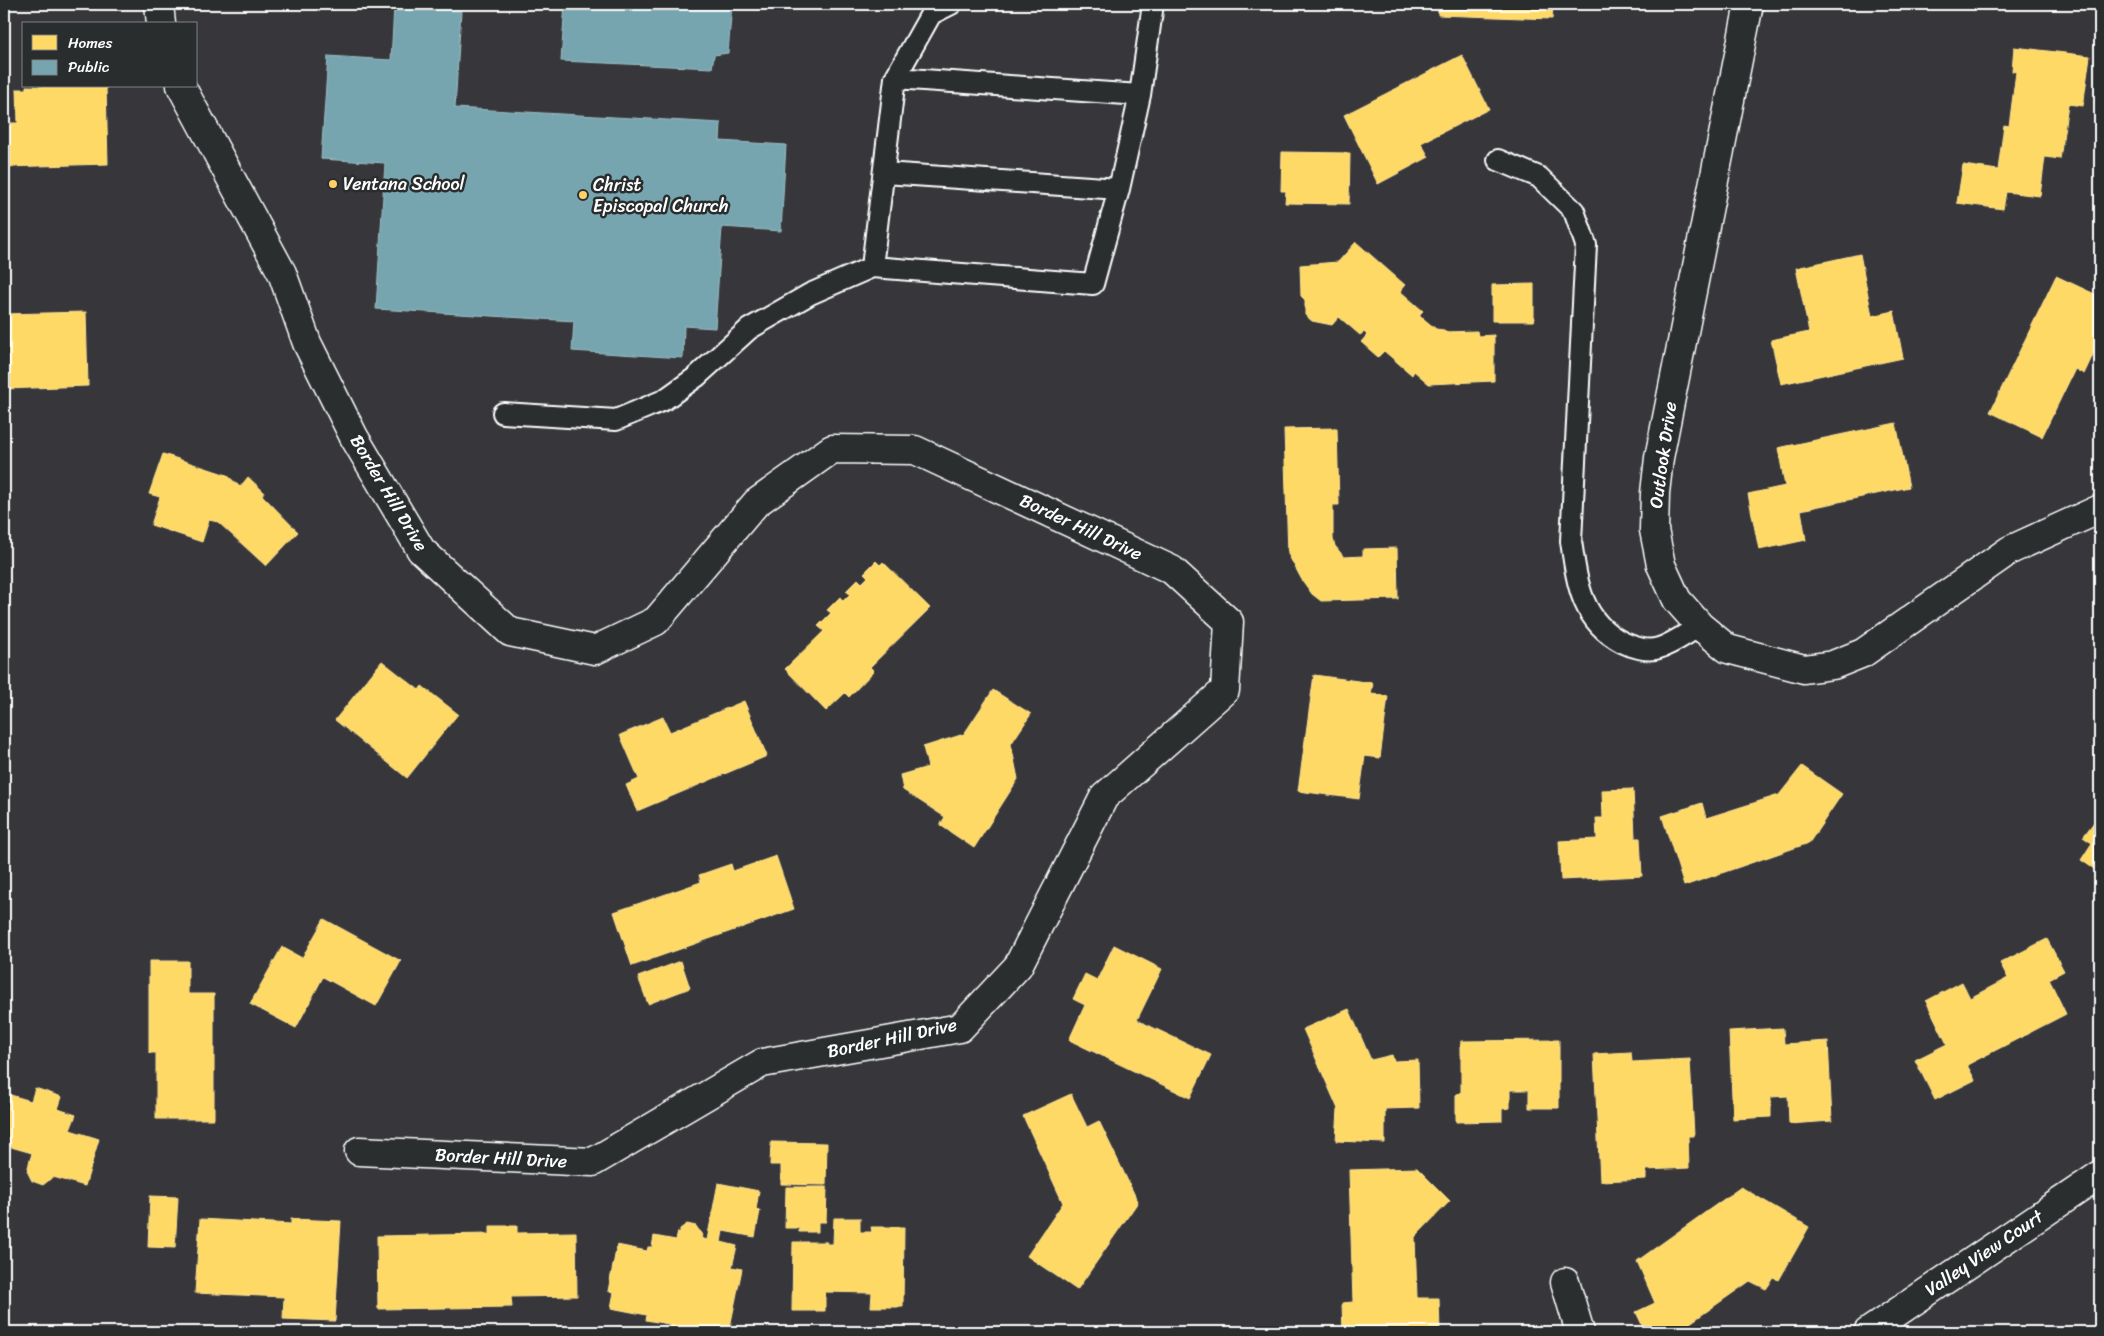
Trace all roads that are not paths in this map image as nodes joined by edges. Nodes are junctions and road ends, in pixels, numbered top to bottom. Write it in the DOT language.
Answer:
graph roads {
  1 [pos="159,4"];
  2 [pos="951,4"];
  3 [pos="1153,4"];
  4 [pos="1749,4"];
  5 [pos="161,22"];
  6 [pos="896,78"];
  7 [pos="182,88"];
  8 [pos="1140,95"];
  9 [pos="1498,160"];
  10 [pos="884,173"];
  11 [pos="1119,189"];
  12 [pos="872,267"];
  13 [pos="503,413"];
  14 [pos="2100,509"];
  15 [pos="1700,626"];
  16 [pos="359,1151"];
  17 [pos="2100,1175"];
  18 [pos="1565,1282"];
  19 [pos="1580,1332"];
  20 [pos="1868,1332"];
  1 -- 5 [label="street"];
  2 -- 6 [label="lane"];
  3 -- 8 [label="lane"];
  4 -- 15 [label="street, Outlook Drive"];
  6 -- 8 [label="lane"];
  6 -- 10 [label="lane"];
  7 -- 16 [label="street, Border Hill Drive"];
  8 -- 11 [label="lane"];
  9 -- 15 [label="lane"];
  10 -- 11 [label="lane"];
  10 -- 12 [label="lane"];
  11 -- 12 [label="lane"];
  12 -- 13 [label="lane"];
  14 -- 15 [label="street, Outlook Drive"];
  17 -- 20 [label="street, Valley View Court"];
  18 -- 19 [label="street"];
}
